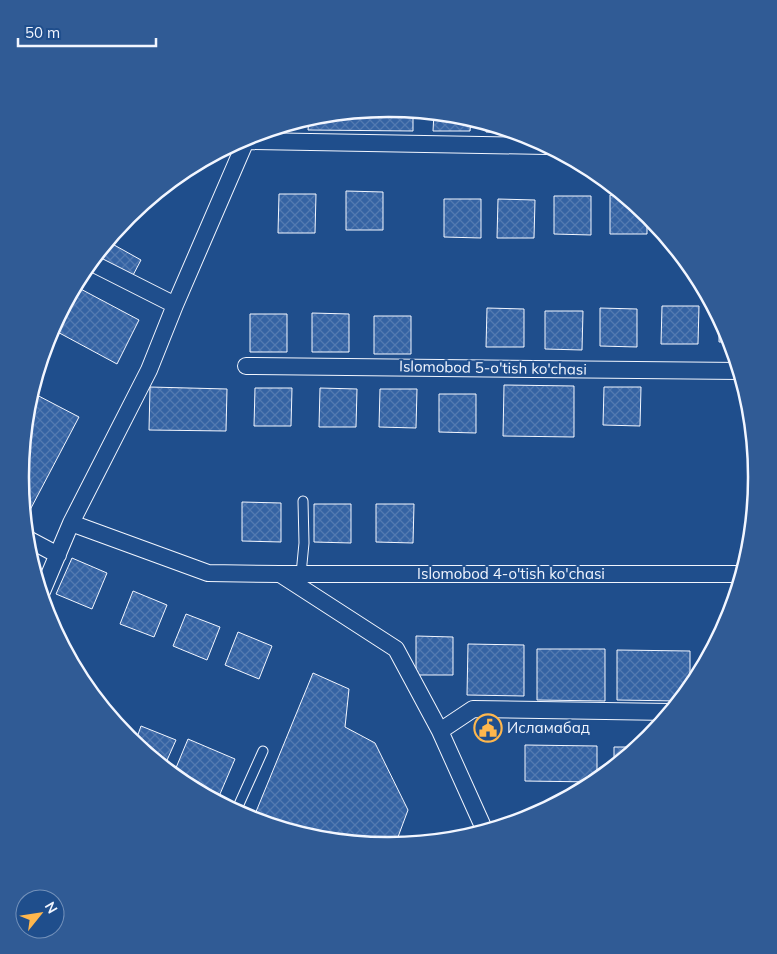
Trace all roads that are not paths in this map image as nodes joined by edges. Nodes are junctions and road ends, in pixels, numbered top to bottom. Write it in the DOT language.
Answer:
graph roads {
  1 [pos="267,139"];
  2 [pos="527,145"];
  3 [pos="242,148"];
  4 [pos="97,266"];
  5 [pos="175,305"];
  6 [pos="246,366"];
  7 [pos="732,371"];
  8 [pos="303,502"];
  9 [pos="71,523"];
  10 [pos="35,543"];
  11 [pos="58,555"];
  12 [pos="280,574"];
  13 [pos="301,574"];
  14 [pos="735,574"];
  15 [pos="45,584"];
  16 [pos="661,712"];
  17 [pos="440,731"];
  18 [pos="263,751"];
  19 [pos="239,804"];
  20 [pos="482,824"];
  1 -- 2 [label="street"];
  3 -- 5 [label="street"];
  4 -- 5 [label="street"];
  5 -- 9 [label="street"];
  6 -- 7 [label="street, Islomobod 5-o'tish ko'chasi"];
  8 -- 13 [label="lane"];
  9 -- 11 [label="street"];
  9 -- 12 [label="street, Islomobod 4-o'tish ko'chasi"];
  10 -- 11 [label="street"];
  11 -- 15 [label="street"];
  12 -- 13 [label="street, Islomobod 4-o'tish ko'chasi"];
  12 -- 17 [label="street"];
  13 -- 14 [label="street, Islomobod 4-o'tish ko'chasi"];
  16 -- 17 [label="street"];
  17 -- 20 [label="street"];
  18 -- 19 [label="lane"];
}
